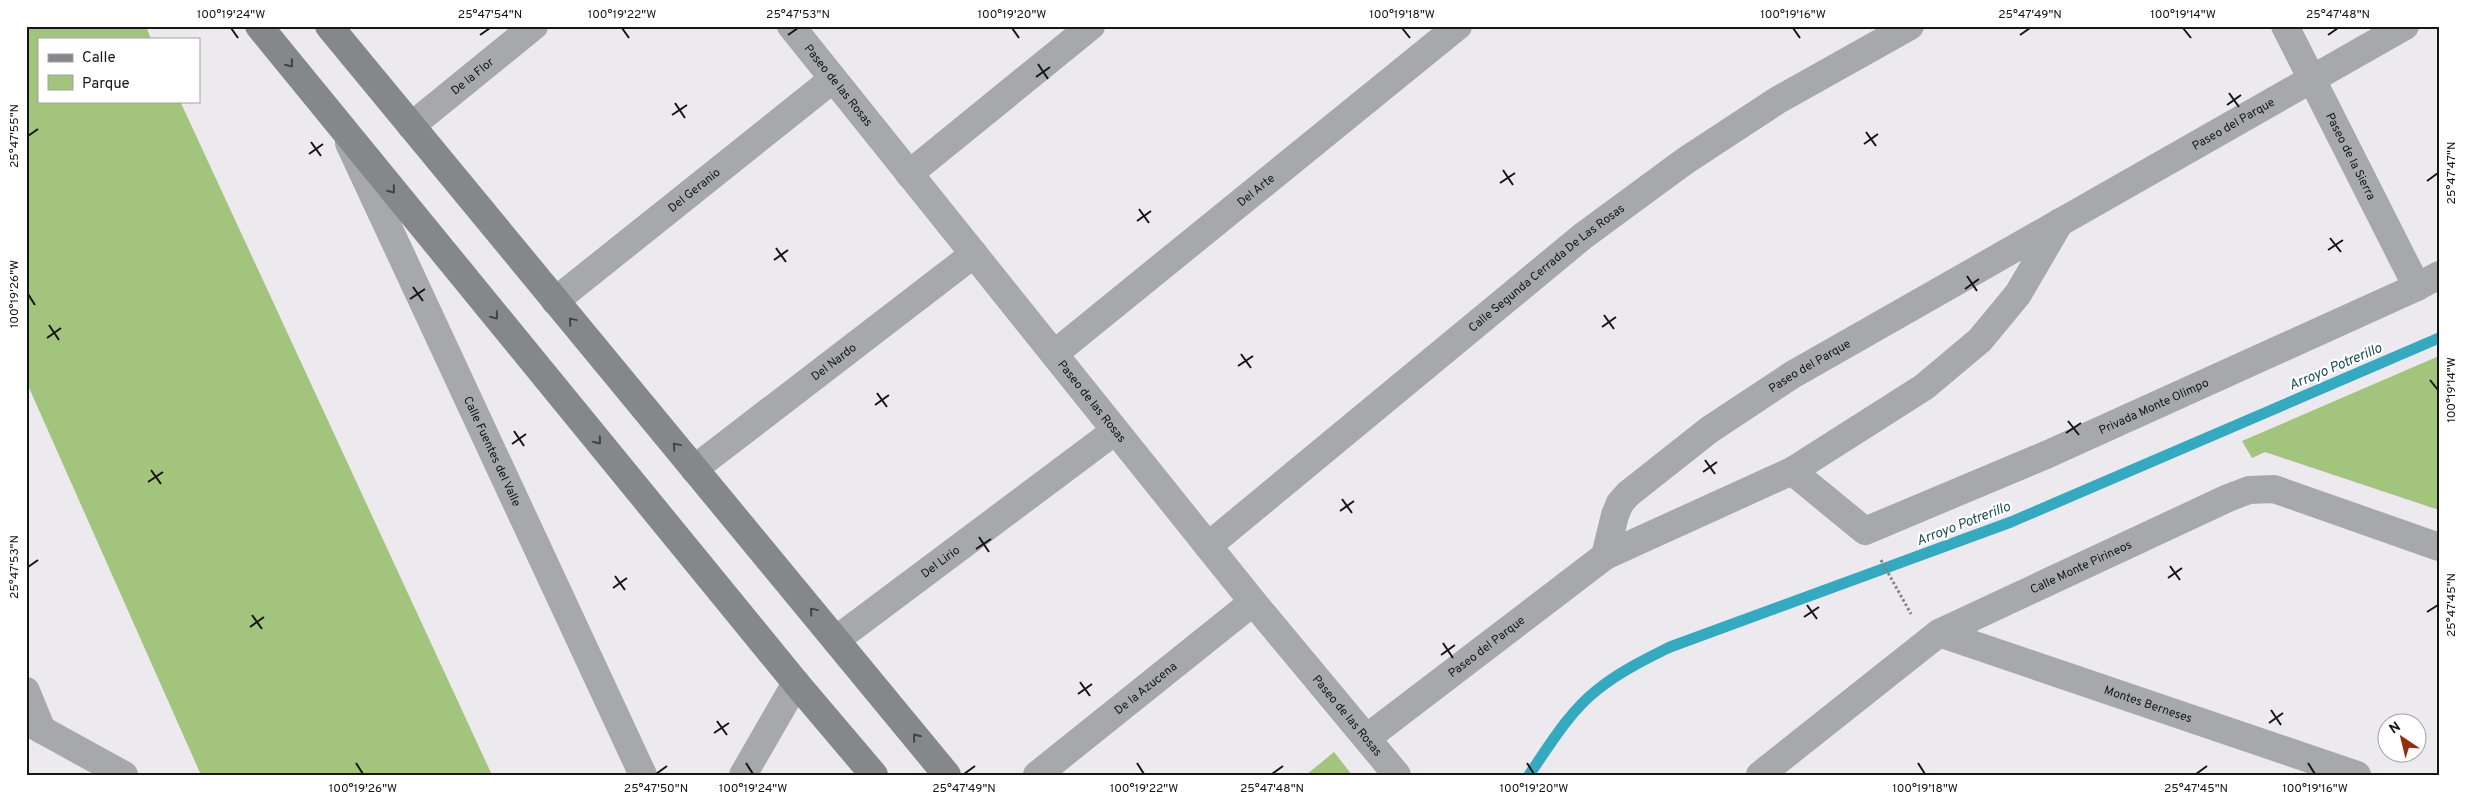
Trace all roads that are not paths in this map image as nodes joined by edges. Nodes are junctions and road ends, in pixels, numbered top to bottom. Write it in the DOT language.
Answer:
graph roads {
  1 [pos="259,26"];
  2 [pos="329,26"];
  3 [pos="534,26"];
  4 [pos="791,26"];
  5 [pos="1091,26"];
  6 [pos="1458,26"];
  7 [pos="1910,26"];
  8 [pos="2285,26"];
  9 [pos="2405,26"];
  10 [pos="2313,78"];
  11 [pos="833,79"];
  12 [pos="411,126"];
  13 [pos="342,128"];
  14 [pos="909,174"];
  15 [pos="2060,221"];
  16 [pos="974,254"];
  17 [pos="2428,281"];
  18 [pos="555,301"];
  19 [pos="1054,354"];
  20 [pos="1115,431"];
  21 [pos="694,469"];
  22 [pos="1792,471"];
  23 [pos="1208,546"];
  24 [pos="2439,547"];
  25 [pos="1605,556"];
  26 [pos="1252,602"];
  27 [pos="1939,633"];
  28 [pos="837,639"];
  29 [pos="796,683"];
  30 [pos="26,691"];
  31 [pos="34,725"];
  32 [pos="1368,737"];
  33 [pos="124,775"];
  34 [pos="643,775"];
  35 [pos="743,775"];
  36 [pos="874,775"];
  37 [pos="947,775"];
  38 [pos="1037,775"];
  39 [pos="1397,775"];
  40 [pos="1760,775"];
  41 [pos="2357,775"];
  1 -- 13 [label="street, one-way"];
  2 -- 12 [label="street"];
  3 -- 12 [label="street, De la Flor"];
  4 -- 11 [label="street, Paseo de las Rosas"];
  5 -- 14 [label="street"];
  6 -- 19 [label="street, Del Arte"];
  7 -- 23 [label="street, Calle Segunda Cerrada De Las Rosas"];
  8 -- 10 [label="street, Paseo de la Sierra"];
  9 -- 10 [label="street, Paseo del Parque"];
  10 -- 15 [label="street, Paseo del Parque"];
  10 -- 17 [label="street, Paseo de la Sierra"];
  11 -- 14 [label="street, Paseo de las Rosas"];
  11 -- 18 [label="street, Del Geranio"];
  12 -- 18 [label="street"];
  13 -- 29 [label="street, one-way"];
  13 -- 34 [label="street, Calle Fuentes del Valle"];
  14 -- 16 [label="street, Paseo de las Rosas"];
  15 -- 22 [label="street, Paseo del Parque"];
  15 -- 25 [label="street, Paseo del Parque"];
  16 -- 19 [label="street, Paseo de las Rosas"];
  16 -- 21 [label="street, Del Nardo"];
  17 -- 22 [label="street, Privada Monte Olimpo"];
  21 -- 18 [label="street, one-way"];
  19 -- 20 [label="street, Paseo de las Rosas"];
  20 -- 23 [label="street, Paseo de las Rosas"];
  20 -- 28 [label="street, Del Lirio"];
  28 -- 21 [label="street, one-way"];
  22 -- 25 [label="street, Paseo del Parque"];
  23 -- 26 [label="street, Paseo de las Rosas"];
  24 -- 27 [label="street, Calle Monte Pirineos"];
  25 -- 32 [label="street, Paseo del Parque"];
  26 -- 32 [label="street, Paseo de las Rosas"];
  26 -- 38 [label="street, De la Azucena"];
  27 -- 40 [label="street, Calle Monte Pirineos"];
  27 -- 41 [label="street, Montes Berneses"];
  37 -- 28 [label="street, one-way"];
  29 -- 35 [label="street"];
  29 -- 36 [label="street"];
  30 -- 31 [label="street"];
  31 -- 33 [label="street"];
  32 -- 39 [label="street, Paseo de las Rosas"];
}
